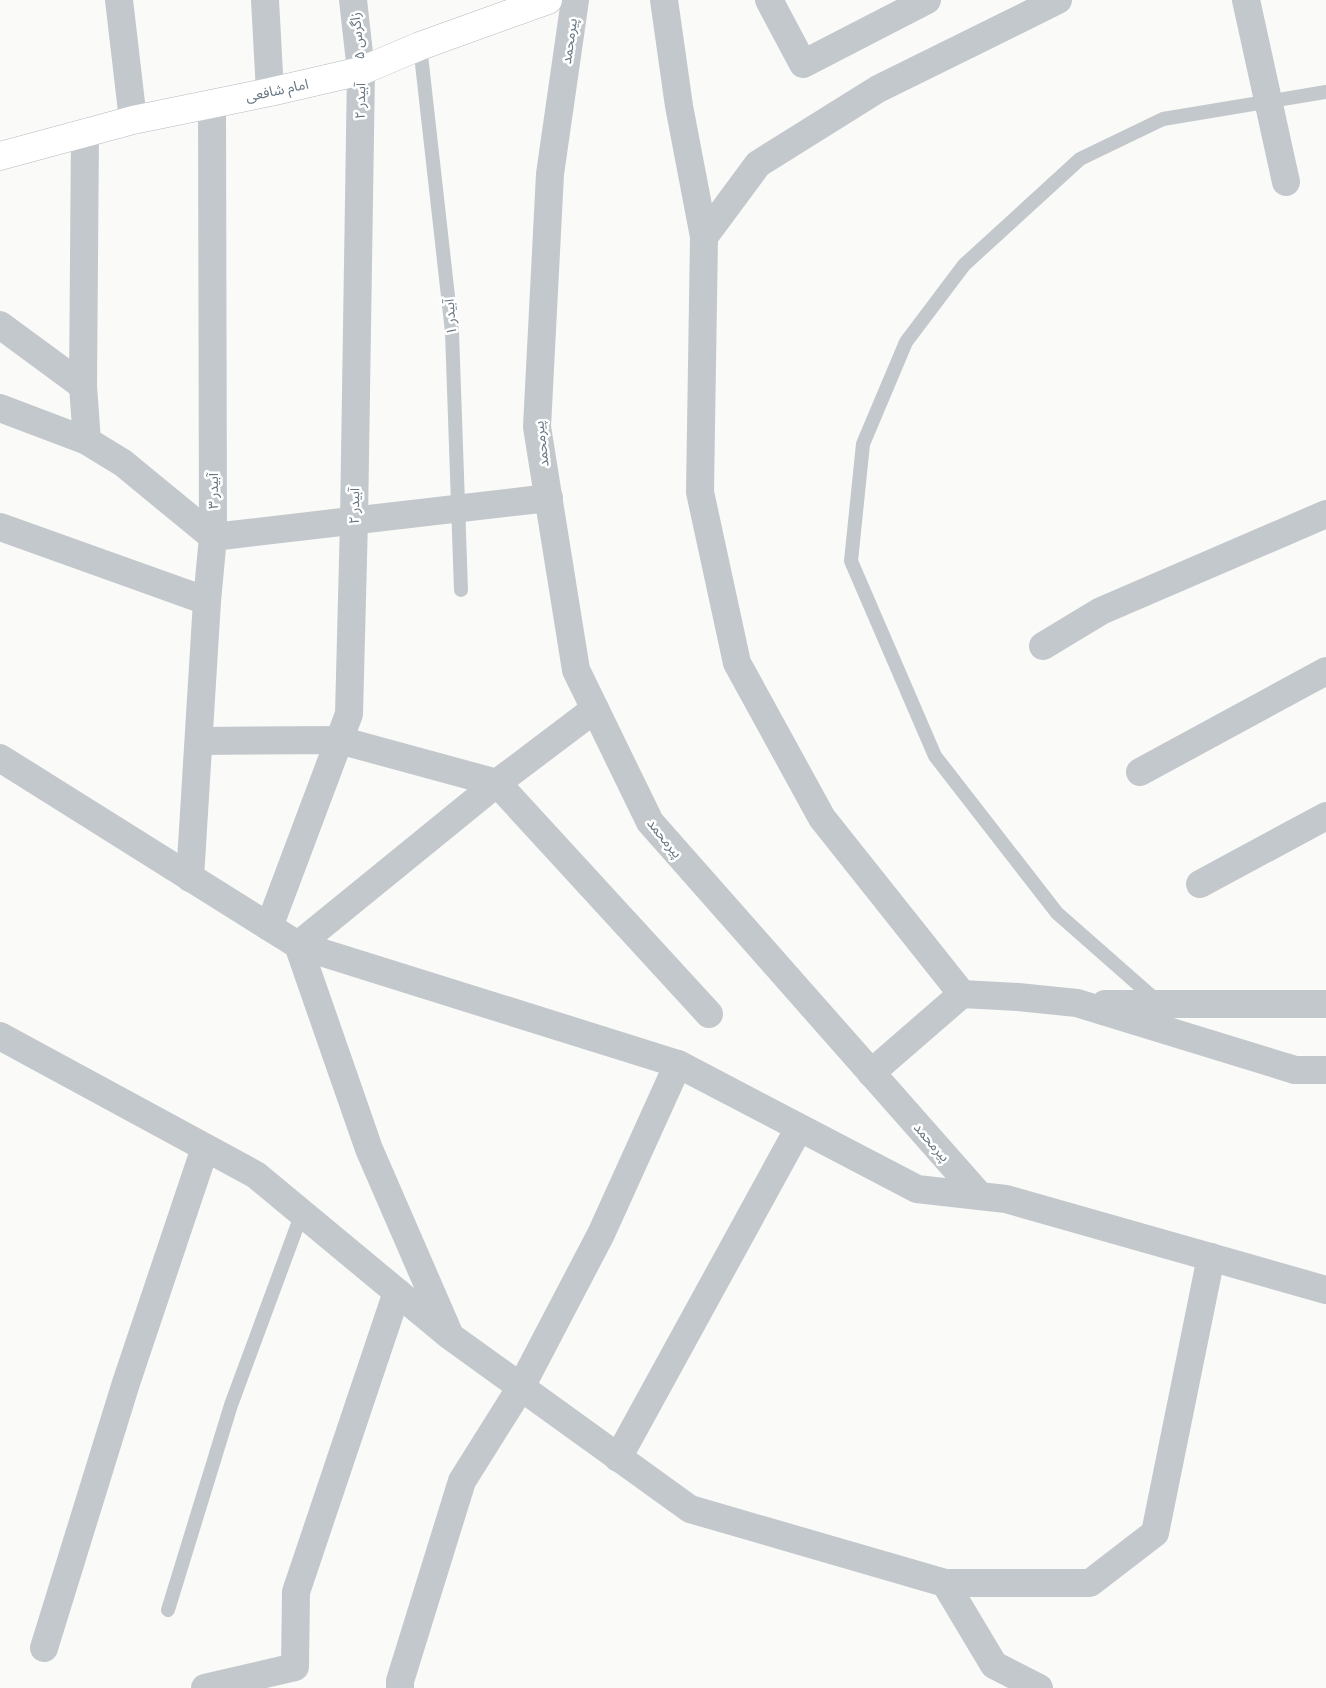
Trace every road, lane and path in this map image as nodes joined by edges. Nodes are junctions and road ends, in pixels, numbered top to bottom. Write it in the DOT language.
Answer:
graph roads {
  1 [pos="119,0"];
  2 [pos="265,0"];
  3 [pos="352,0"];
  4 [pos="548,0"];
  5 [pos="575,0"];
  6 [pos="664,0"];
  7 [pos="770,0"];
  8 [pos="927,0"];
  9 [pos="1058,0"];
  10 [pos="1246,0"];
  11 [pos="420,46"];
  12 [pos="361,71"];
  13 [pos="270,92"];
  14 [pos="1326,92"];
  15 [pos="1268,101"];
  16 [pos="212,104"];
  17 [pos="134,120"];
  18 [pos="85,133"];
  19 [pos="0,156"];
  20 [pos="1286,182"];
  21 [pos="704,237"];
  22 [pos="0,325"];
  23 [pos="83,386"];
  24 [pos="0,408"];
  25 [pos="87,441"];
  26 [pos="549,498"];
  27 [pos="459,509"];
  28 [pos="1326,514"];
  29 [pos="354,521"];
  30 [pos="0,527"];
  31 [pos="213,537"];
  32 [pos="461,590"];
  33 [pos="207,601"];
  34 [pos="1043,646"];
  35 [pos="1326,671"];
  36 [pos="595,709"];
  37 [pos="339,740"];
  38 [pos="198,741"];
  39 [pos="0,758"];
  40 [pos="1140,772"];
  41 [pos="497,783"];
  42 [pos="1326,816"];
  43 [pos="190,878"];
  44 [pos="1200,884"];
  45 [pos="269,927"];
  46 [pos="298,945"];
  47 [pos="962,994"];
  48 [pos="1077,1004"];
  49 [pos="1159,1004"];
  50 [pos="1326,1004"];
  51 [pos="709,1014"];
  52 [pos="0,1036"];
  53 [pos="678,1064"];
  54 [pos="1326,1070"];
  55 [pos="871,1073"];
  56 [pos="799,1128"];
  57 [pos="205,1148"];
  58 [pos="980,1196"];
  59 [pos="302,1213"];
  60 [pos="1211,1257"];
  61 [pos="1326,1290"];
  62 [pos="397,1292"];
  63 [pos="450,1336"];
  64 [pos="521,1388"];
  65 [pos="618,1458"];
  66 [pos="945,1583"];
  67 [pos="168,1610"];
  68 [pos="44,1648"];
  69 [pos="205,1688"];
  70 [pos="400,1688"];
  71 [pos="1039,1688"];
  1 -- 17 [label="street"];
  2 -- 13 [label="street"];
  3 -- 12 [label="street, زاگرس ۵"];
  4 -- 11 [label="main road, امام شافعی"];
  5 -- 26 [label="street, پیرمحمد"];
  6 -- 21 [label="street"];
  7 -- 8 [label="street"];
  9 -- 21 [label="street"];
  10 -- 15 [label="street"];
  11 -- 12 [label="main road, امام شافعی"];
  11 -- 27 [label="lane, آبیدر ۱"];
  12 -- 13 [label="main road, امام شافعی"];
  12 -- 29 [label="street, آبیدر ۲"];
  13 -- 16 [label="main road, امام شافعی"];
  14 -- 15 [label="lane"];
  15 -- 20 [label="street"];
  15 -- 49 [label="lane"];
  16 -- 17 [label="main road, امام شافعی"];
  16 -- 31 [label="street, آبیدر ۳"];
  17 -- 18 [label="main road, امام شافعی"];
  18 -- 19 [label="main road, امام شافعی"];
  18 -- 23 [label="street"];
  21 -- 47 [label="street"];
  22 -- 23 [label="street"];
  23 -- 25 [label="street"];
  24 -- 25 [label="street"];
  25 -- 31 [label="street"];
  26 -- 27 [label="street"];
  26 -- 36 [label="street, پیرمحمد"];
  27 -- 29 [label="street"];
  27 -- 32 [label="lane, آبیدر ۱"];
  28 -- 34 [label="street"];
  29 -- 31 [label="street"];
  29 -- 37 [label="street, آبیدر ۲"];
  30 -- 33 [label="street"];
  31 -- 33 [label="street, آبیدر ۳"];
  33 -- 38 [label="street, آبیدر ۳"];
  35 -- 40 [label="street"];
  36 -- 41 [label="street"];
  36 -- 55 [label="street, پیرمحمد"];
  37 -- 38 [label="street"];
  37 -- 41 [label="street"];
  37 -- 45 [label="street, آبیدر ۲"];
  38 -- 43 [label="street, آبیدر ۳"];
  39 -- 43 [label="street"];
  41 -- 46 [label="street"];
  41 -- 51 [label="street"];
  42 -- 44 [label="street"];
  43 -- 45 [label="street"];
  45 -- 46 [label="street"];
  46 -- 53 [label="street"];
  46 -- 63 [label="street"];
  47 -- 48 [label="street"];
  47 -- 55 [label="street"];
  48 -- 49 [label="street"];
  48 -- 54 [label="street"];
  49 -- 50 [label="street"];
  52 -- 57 [label="street"];
  53 -- 56 [label="street"];
  53 -- 64 [label="street"];
  55 -- 58 [label="street, پیرمحمد"];
  56 -- 58 [label="street"];
  56 -- 65 [label="street"];
  57 -- 59 [label="street"];
  57 -- 68 [label="street"];
  58 -- 60 [label="street"];
  59 -- 62 [label="street"];
  59 -- 67 [label="lane"];
  60 -- 61 [label="street"];
  60 -- 66 [label="street"];
  62 -- 63 [label="street"];
  62 -- 69 [label="street"];
  63 -- 64 [label="street"];
  64 -- 65 [label="street"];
  64 -- 70 [label="street"];
  65 -- 66 [label="street"];
  66 -- 71 [label="street"];
}
